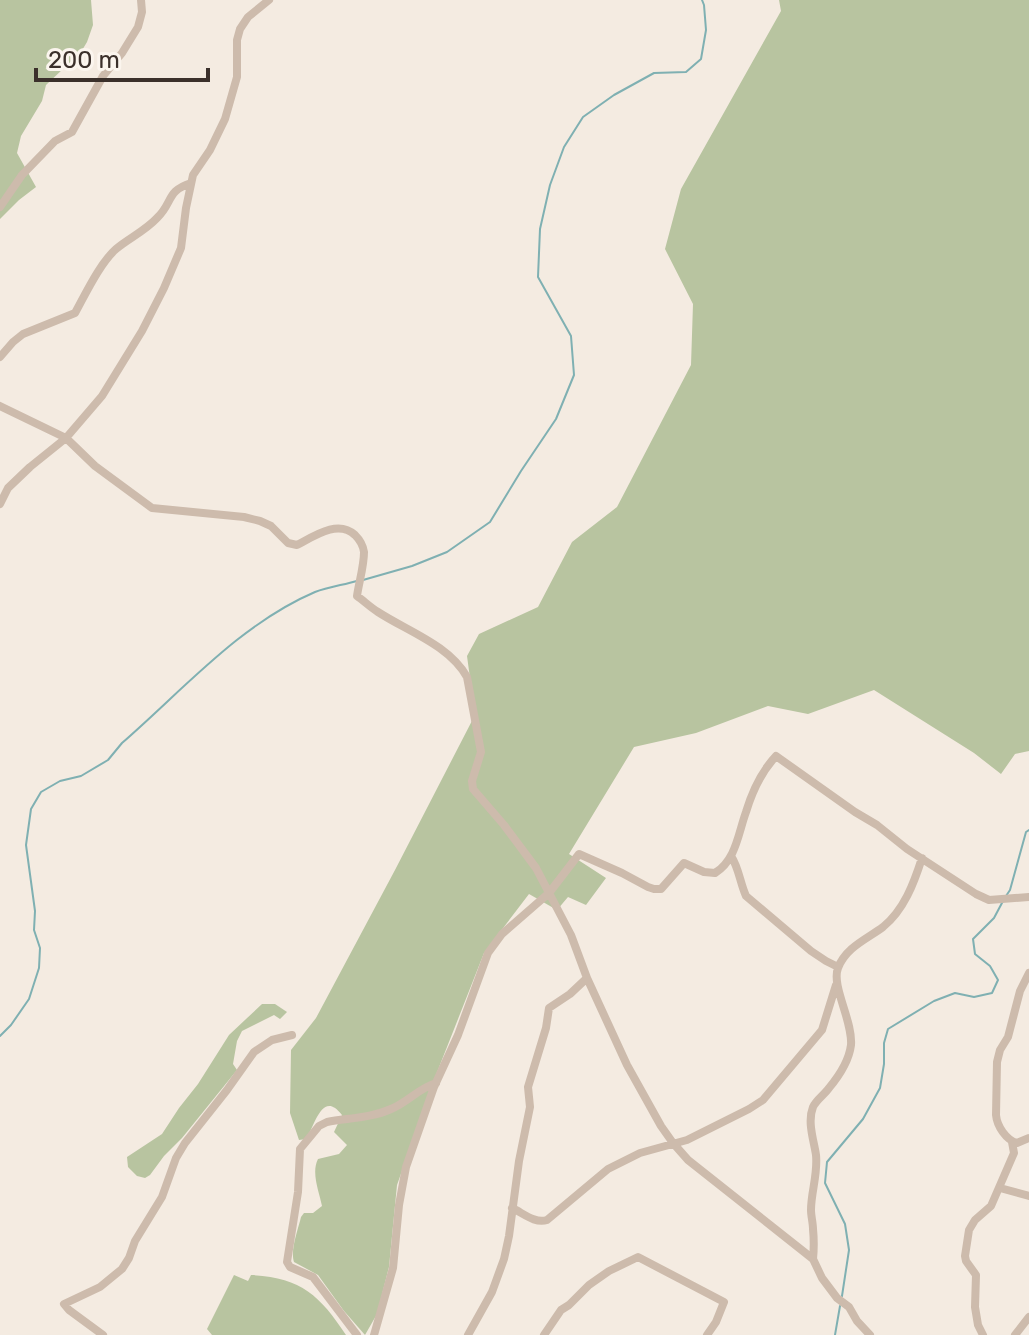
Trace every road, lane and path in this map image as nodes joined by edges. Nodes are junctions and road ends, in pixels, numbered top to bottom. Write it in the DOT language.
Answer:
graph roads {
  1 [pos="141,0"];
  2 [pos="269,0"];
  3 [pos="191,183"];
  4 [pos="0,207"];
  5 [pos="0,357"];
  6 [pos="0,406"];
  7 [pos="66,438"];
  8 [pos="0,504"];
  9 [pos="731,856"];
  10 [pos="922,858"];
  11 [pos="549,893"];
  12 [pos="1029,897"];
  13 [pos="838,967"];
  14 [pos="1029,973"];
  15 [pos="587,978"];
  16 [pos="837,984"];
  17 [pos="292,1035"];
  18 [pos="436,1083"];
  19 [pos="1029,1138"];
  20 [pos="1012,1142"];
  21 [pos="673,1143"];
  22 [pos="1000,1188"];
  23 [pos="1029,1196"];
  24 [pos="512,1208"];
  25 [pos="813,1259"];
  26 [pos="1029,1317"];
  27 [pos="103,1335"];
  28 [pos="357,1335"];
  29 [pos="374,1335"];
  30 [pos="468,1335"];
  31 [pos="544,1335"];
  32 [pos="707,1335"];
  33 [pos="870,1335"];
  34 [pos="983,1335"];
  35 [pos="1015,1335"];
  1 -- 4 [label="street"];
  2 -- 3 [label="street"];
  3 -- 5 [label="street"];
  3 -- 7 [label="street"];
  6 -- 7 [label="street"];
  7 -- 8 [label="street"];
  7 -- 11 [label="street"];
  9 -- 10 [label="street"];
  9 -- 11 [label="street"];
  9 -- 13 [label="street"];
  10 -- 12 [label="street"];
  10 -- 13 [label="street"];
  11 -- 15 [label="street"];
  11 -- 18 [label="street"];
  13 -- 16 [label="street"];
  14 -- 20 [label="street"];
  15 -- 21 [label="street"];
  15 -- 24 [label="street"];
  16 -- 21 [label="street"];
  16 -- 25 [label="street"];
  17 -- 27 [label="street"];
  18 -- 28 [label="street"];
  18 -- 29 [label="street"];
  19 -- 20 [label="street"];
  20 -- 22 [label="street"];
  21 -- 24 [label="street"];
  21 -- 25 [label="street"];
  22 -- 23 [label="street"];
  22 -- 34 [label="street"];
  24 -- 30 [label="street"];
  25 -- 33 [label="street"];
  26 -- 35 [label="street"];
  31 -- 32 [label="street"];
}
